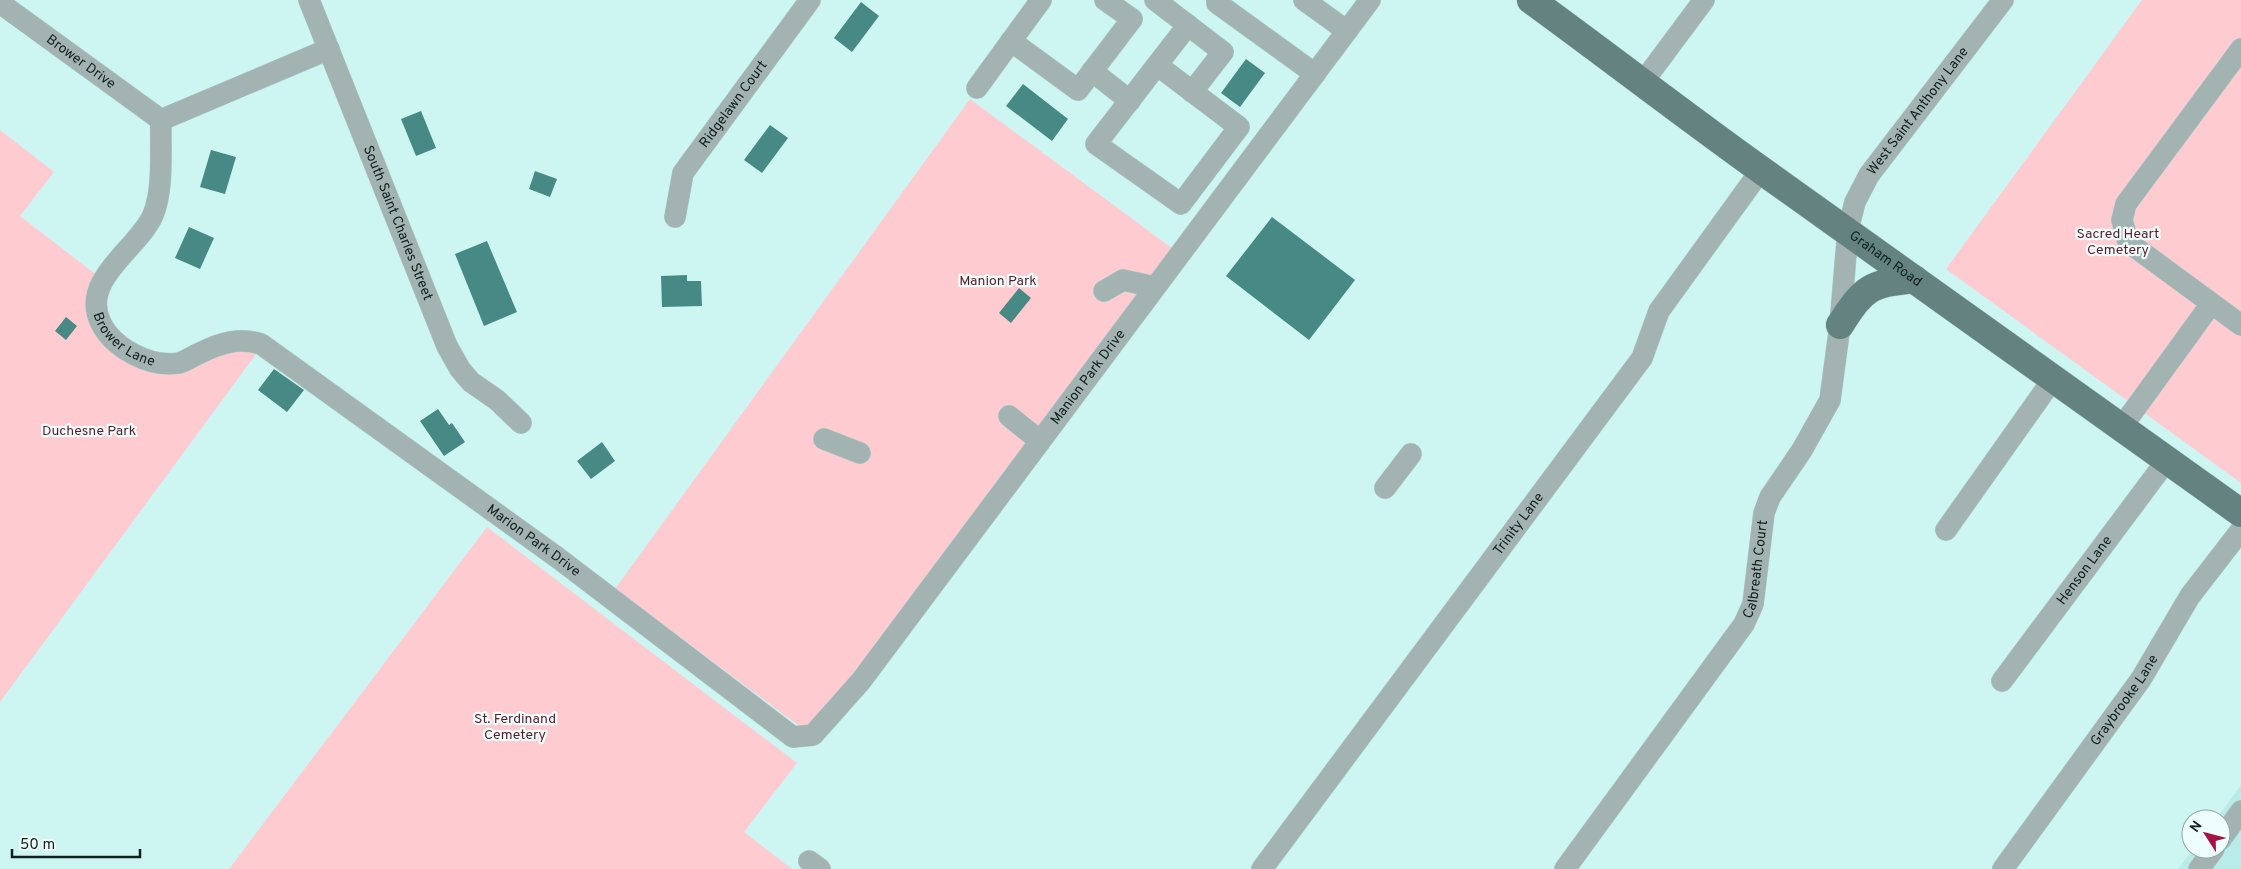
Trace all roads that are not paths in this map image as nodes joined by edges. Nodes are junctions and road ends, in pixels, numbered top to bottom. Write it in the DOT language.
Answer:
graph roads {
  1 [pos="309,0"];
  2 [pos="810,0"];
  3 [pos="1041,0"];
  4 [pos="1105,0"];
  5 [pos="1154,0"];
  6 [pos="1217,0"];
  7 [pos="1304,0"];
  8 [pos="1370,0"];
  9 [pos="1531,0"];
  10 [pos="1704,0"];
  11 [pos="2003,0"];
  12 [pos="0,3"];
  13 [pos="1132,19"];
  14 [pos="1188,25"];
  15 [pos="1347,31"];
  16 [pos="1011,42"];
  17 [pos="329,49"];
  18 [pos="2241,50"];
  19 [pos="1157,65"];
  20 [pos="1092,72"];
  21 [pos="1315,74"];
  22 [pos="1643,82"];
  23 [pos="977,88"];
  24 [pos="1192,92"];
  25 [pos="1130,101"];
  26 [pos="160,120"];
  27 [pos="1212,164"];
  28 [pos="1761,170"];
  29 [pos="1234,181"];
  30 [pos="675,217"];
  31 [pos="1848,230"];
  32 [pos="1914,279"];
  33 [pos="1155,287"];
  34 [pos="1104,291"];
  35 [pos="2211,304"];
  36 [pos="1840,325"];
  37 [pos="2241,325"];
  38 [pos="271,352"];
  39 [pos="2053,379"];
  40 [pos="1009,416"];
  41 [pos="521,422"];
  42 [pos="2121,428"];
  43 [pos="824,439"];
  44 [pos="1040,441"];
  45 [pos="860,453"];
  46 [pos="1411,454"];
  47 [pos="2167,460"];
  48 [pos="1385,488"];
  49 [pos="2241,514"];
  50 [pos="1946,530"];
  51 [pos="2241,530"];
  52 [pos="2002,681"];
  53 [pos="793,737"];
  54 [pos="2241,811"];
  55 [pos="2231,825"];
  56 [pos="1262,869"];
  57 [pos="1565,869"];
  58 [pos="2003,869"];
  1 -- 17 [label="street, South Saint Charles Street"];
  2 -- 30 [label="street, Ridgelawn Court"];
  3 -- 16 [label="street"];
  4 -- 13 [label="street"];
  5 -- 13 [label="street"];
  5 -- 14 [label="street"];
  6 -- 21 [label="street"];
  7 -- 15 [label="street"];
  8 -- 15 [label="street, Manion Park Drive"];
  9 -- 22 [label="main road, Graham Road"];
  10 -- 22 [label="street"];
  11 -- 31 [label="street, West Saint Anthony Lane"];
  12 -- 26 [label="street, Brower Drive"];
  13 -- 20 [label="street"];
  14 -- 19 [label="street"];
  14 -- 24 [label="street"];
  15 -- 21 [label="street, Manion Park Drive"];
  16 -- 20 [label="street"];
  16 -- 23 [label="street"];
  17 -- 26 [label="street"];
  17 -- 41 [label="street, South Saint Charles Street"];
  18 -- 35 [label="street"];
  19 -- 24 [label="street"];
  19 -- 25 [label="street"];
  20 -- 25 [label="street"];
  21 -- 29 [label="street, Manion Park Drive"];
  22 -- 28 [label="main road, Graham Road"];
  24 -- 27 [label="street"];
  25 -- 27 [label="street"];
  26 -- 38 [label="street, Brower Lane"];
  27 -- 29 [label="street"];
  28 -- 31 [label="main road, Graham Road"];
  28 -- 56 [label="street, Trinity Lane"];
  29 -- 33 [label="street, Manion Park Drive"];
  31 -- 32 [label="main road, Graham Road"];
  31 -- 36 [label="street, Calbreath Court"];
  32 -- 36 [label="main road"];
  32 -- 39 [label="main road, Graham Road"];
  33 -- 34 [label="street"];
  33 -- 44 [label="street, Manion Park Drive"];
  35 -- 37 [label="street"];
  35 -- 42 [label="street"];
  36 -- 57 [label="street, Calbreath Court"];
  38 -- 53 [label="street, Marion Park Drive"];
  39 -- 42 [label="main road, Graham Road"];
  39 -- 50 [label="street"];
  40 -- 44 [label="street"];
  42 -- 47 [label="main road, Graham Road"];
  43 -- 45 [label="street"];
  44 -- 53 [label="street, Manion Park Drive"];
  46 -- 48 [label="street"];
  47 -- 49 [label="main road, Graham Road"];
  47 -- 52 [label="street, Henson Lane"];
  51 -- 58 [label="street, Graybrooke Lane"];
  54 -- 55 [label="street"];
}
